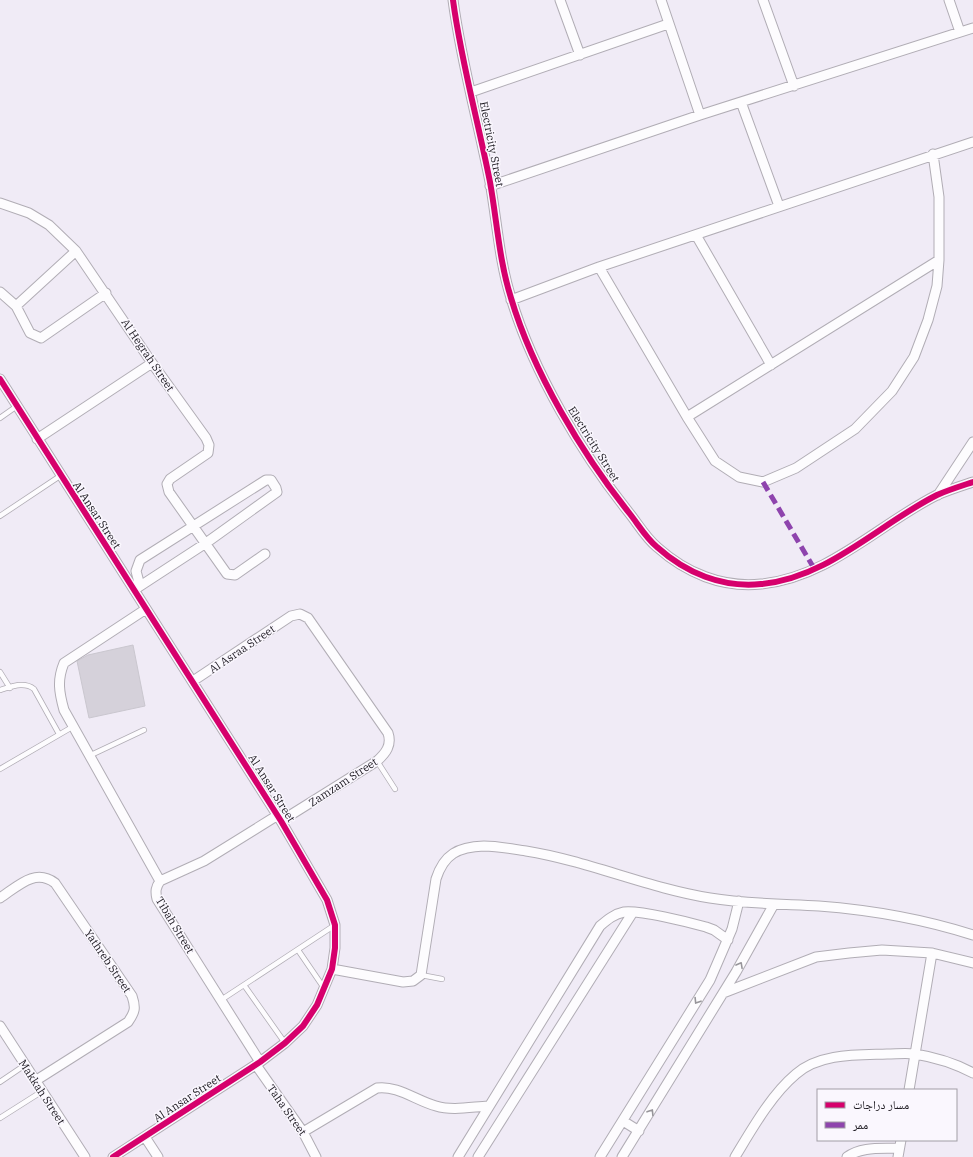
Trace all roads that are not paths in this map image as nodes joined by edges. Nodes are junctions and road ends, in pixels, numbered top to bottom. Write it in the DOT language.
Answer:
graph roads {
  1 [pos="453,0"];
  2 [pos="560,0"];
  3 [pos="661,0"];
  4 [pos="763,0"];
  5 [pos="949,0"];
  6 [pos="668,24"];
  7 [pos="973,28"];
  8 [pos="960,32"];
  9 [pos="580,55"];
  10 [pos="794,86"];
  11 [pos="471,92"];
  12 [pos="742,102"];
  13 [pos="700,115"];
  14 [pos="973,142"];
  15 [pos="933,154"];
  16 [pos="490,186"];
  17 [pos="0,203"];
  18 [pos="779,206"];
  19 [pos="696,234"];
  20 [pos="76,250"];
  21 [pos="939,260"];
  22 [pos="598,268"];
  23 [pos="0,292"];
  24 [pos="106,293"];
  25 [pos="511,300"];
  26 [pos="16,306"];
  27 [pos="152,363"];
  28 [pos="771,364"];
  29 [pos="0,379"];
  30 [pos="17,406"];
  31 [pos="687,417"];
  32 [pos="0,418"];
  33 [pos="37,439"];
  34 [pos="973,442"];
  35 [pos="60,476"];
  36 [pos="973,482"];
  37 [pos="938,495"];
  38 [pos="0,516"];
  39 [pos="192,527"];
  40 [pos="206,543"];
  41 [pos="265,554"];
  42 [pos="137,588"];
  43 [pos="146,609"];
  44 [pos="0,672"];
  45 [pos="193,681"];
  46 [pos="10,688"];
  47 [pos="0,690"];
  48 [pos="74,726"];
  49 [pos="144,730"];
  50 [pos="59,734"];
  51 [pos="91,756"];
  52 [pos="381,758"];
  53 [pos="0,769"];
  54 [pos="395,789"];
  55 [pos="280,818"];
  56 [pos="160,881"];
  57 [pos="0,898"];
  58 [pos="739,901"];
  59 [pos="774,904"];
  60 [pos="633,912"];
  61 [pos="335,925"];
  62 [pos="973,935"];
  63 [pos="728,940"];
  64 [pos="298,950"];
  65 [pos="932,953"];
  66 [pos="973,963"];
  67 [pos="332,969"];
  68 [pos="421,975"];
  69 [pos="442,979"];
  70 [pos="244,985"];
  71 [pos="325,989"];
  72 [pos="723,993"];
  73 [pos="221,1000"];
  74 [pos="0,1026"];
  75 [pos="285,1044"];
  76 [pos="914,1054"];
  77 [pos="258,1064"];
  78 [pos="25,1065"];
  79 [pos="973,1073"];
  80 [pos="35,1081"];
  81 [pos="0,1082"];
  82 [pos="909,1089"];
  83 [pos="42,1092"];
  84 [pos="488,1106"];
  85 [pos="0,1118"];
  86 [pos="624,1121"];
  87 [pos="639,1131"];
  88 [pos="303,1132"];
  89 [pos="145,1137"];
  90 [pos="899,1148"];
  91 [pos="85,1157"];
  92 [pos="113,1157"];
  93 [pos="158,1157"];
  94 [pos="316,1157"];
  95 [pos="458,1157"];
  96 [pos="478,1157"];
  97 [pos="600,1157"];
  98 [pos="622,1157"];
  99 [pos="734,1157"];
  100 [pos="847,1157"];
  1 -- 11 [label="street, Electricity Street"];
  2 -- 9 [label="street"];
  3 -- 6 [label="street"];
  4 -- 10 [label="street"];
  5 -- 8 [label="street"];
  6 -- 9 [label="street"];
  6 -- 13 [label="street"];
  7 -- 8 [label="street"];
  8 -- 10 [label="street"];
  9 -- 11 [label="street"];
  10 -- 12 [label="street"];
  11 -- 16 [label="street, Electricity Street"];
  12 -- 13 [label="street"];
  12 -- 18 [label="street"];
  13 -- 16 [label="street"];
  14 -- 15 [label="street"];
  15 -- 18 [label="street"];
  15 -- 21 [label="street"];
  16 -- 25 [label="street, Electricity Street"];
  17 -- 20 [label="street, Al Hegrah Street"];
  18 -- 19 [label="street"];
  19 -- 22 [label="street"];
  19 -- 28 [label="street"];
  20 -- 24 [label="street, Al Hegrah Street"];
  20 -- 26 [label="street"];
  21 -- 28 [label="street"];
  21 -- 31 [label="street"];
  22 -- 25 [label="street"];
  22 -- 31 [label="street"];
  23 -- 26 [label="street"];
  24 -- 26 [label="street"];
  24 -- 27 [label="street, Al Hegrah Street"];
  25 -- 37 [label="street, Electricity Street"];
  27 -- 33 [label="street"];
  27 -- 39 [label="street, Al Hegrah Street"];
  28 -- 31 [label="street"];
  29 -- 30 [label="street, Al Ansar Street"];
  30 -- 32 [label="lane"];
  30 -- 33 [label="street, Al Ansar Street"];
  33 -- 35 [label="street, Al Ansar Street"];
  34 -- 37 [label="street, Electricity Street"];
  35 -- 38 [label="lane"];
  35 -- 42 [label="street, Al Ansar Street"];
  36 -- 37 [label="street, Electricity Street"];
  39 -- 40 [label="street"];
  39 -- 40 [label="street"];
  39 -- 42 [label="street"];
  40 -- 41 [label="street"];
  40 -- 42 [label="street"];
  42 -- 43 [label="street, Al Ansar Street"];
  43 -- 45 [label="street, Al Ansar Street"];
  43 -- 48 [label="street"];
  44 -- 46 [label="lane"];
  45 -- 52 [label="street, Al Asraa Street"];
  45 -- 55 [label="street, Al Ansar Street"];
  46 -- 47 [label="lane"];
  46 -- 50 [label="lane"];
  48 -- 50 [label="lane"];
  48 -- 51 [label="street"];
  49 -- 51 [label="lane"];
  50 -- 53 [label="lane"];
  51 -- 56 [label="street"];
  52 -- 54 [label="lane"];
  52 -- 55 [label="street, Zamzam Street"];
  55 -- 56 [label="street, Tibah Street"];
  55 -- 61 [label="street, Al Ansar Street"];
  56 -- 73 [label="street, Tibah Street"];
  57 -- 80 [label="street, Yathreb Street"];
  58 -- 59 [label="street"];
  58 -- 63 [label="street"];
  58 -- 68 [label="street"];
  59 -- 62 [label="street"];
  72 -- 59 [label="street, one-way"];
  60 -- 63 [label="street"];
  60 -- 84 [label="street"];
  60 -- 96 [label="street"];
  61 -- 64 [label="lane"];
  61 -- 67 [label="street, Al Ansar Street"];
  63 -- 86 [label="street, one-way"];
  64 -- 70 [label="lane"];
  64 -- 71 [label="lane"];
  65 -- 66 [label="street"];
  65 -- 72 [label="street"];
  65 -- 76 [label="street"];
  67 -- 68 [label="street"];
  67 -- 71 [label="street, Al Ansar Street"];
  68 -- 69 [label="lane"];
  70 -- 73 [label="lane"];
  70 -- 75 [label="lane"];
  71 -- 75 [label="street, Al Ansar Street"];
  87 -- 72 [label="street, one-way"];
  73 -- 77 [label="street, Tibah Street"];
  74 -- 78 [label="street, Makkah Street"];
  75 -- 77 [label="street, Al Ansar Street"];
  76 -- 79 [label="street"];
  76 -- 82 [label="street"];
  76 -- 99 [label="street"];
  77 -- 88 [label="street, Taha Street"];
  77 -- 89 [label="street, Al Ansar Street"];
  78 -- 80 [label="street, Makkah Street"];
  78 -- 81 [label="lane"];
  80 -- 83 [label="street, Makkah Street"];
  83 -- 85 [label="lane"];
  83 -- 91 [label="street, Makkah Street"];
  84 -- 88 [label="street"];
  84 -- 95 [label="street"];
  86 -- 87 [label="street"];
  86 -- 97 [label="street"];
  87 -- 98 [label="street"];
  88 -- 94 [label="street, Taha Street"];
  89 -- 92 [label="street, Al Ansar Street"];
  89 -- 93 [label="street"];
  90 -- 100 [label="street"];
}
